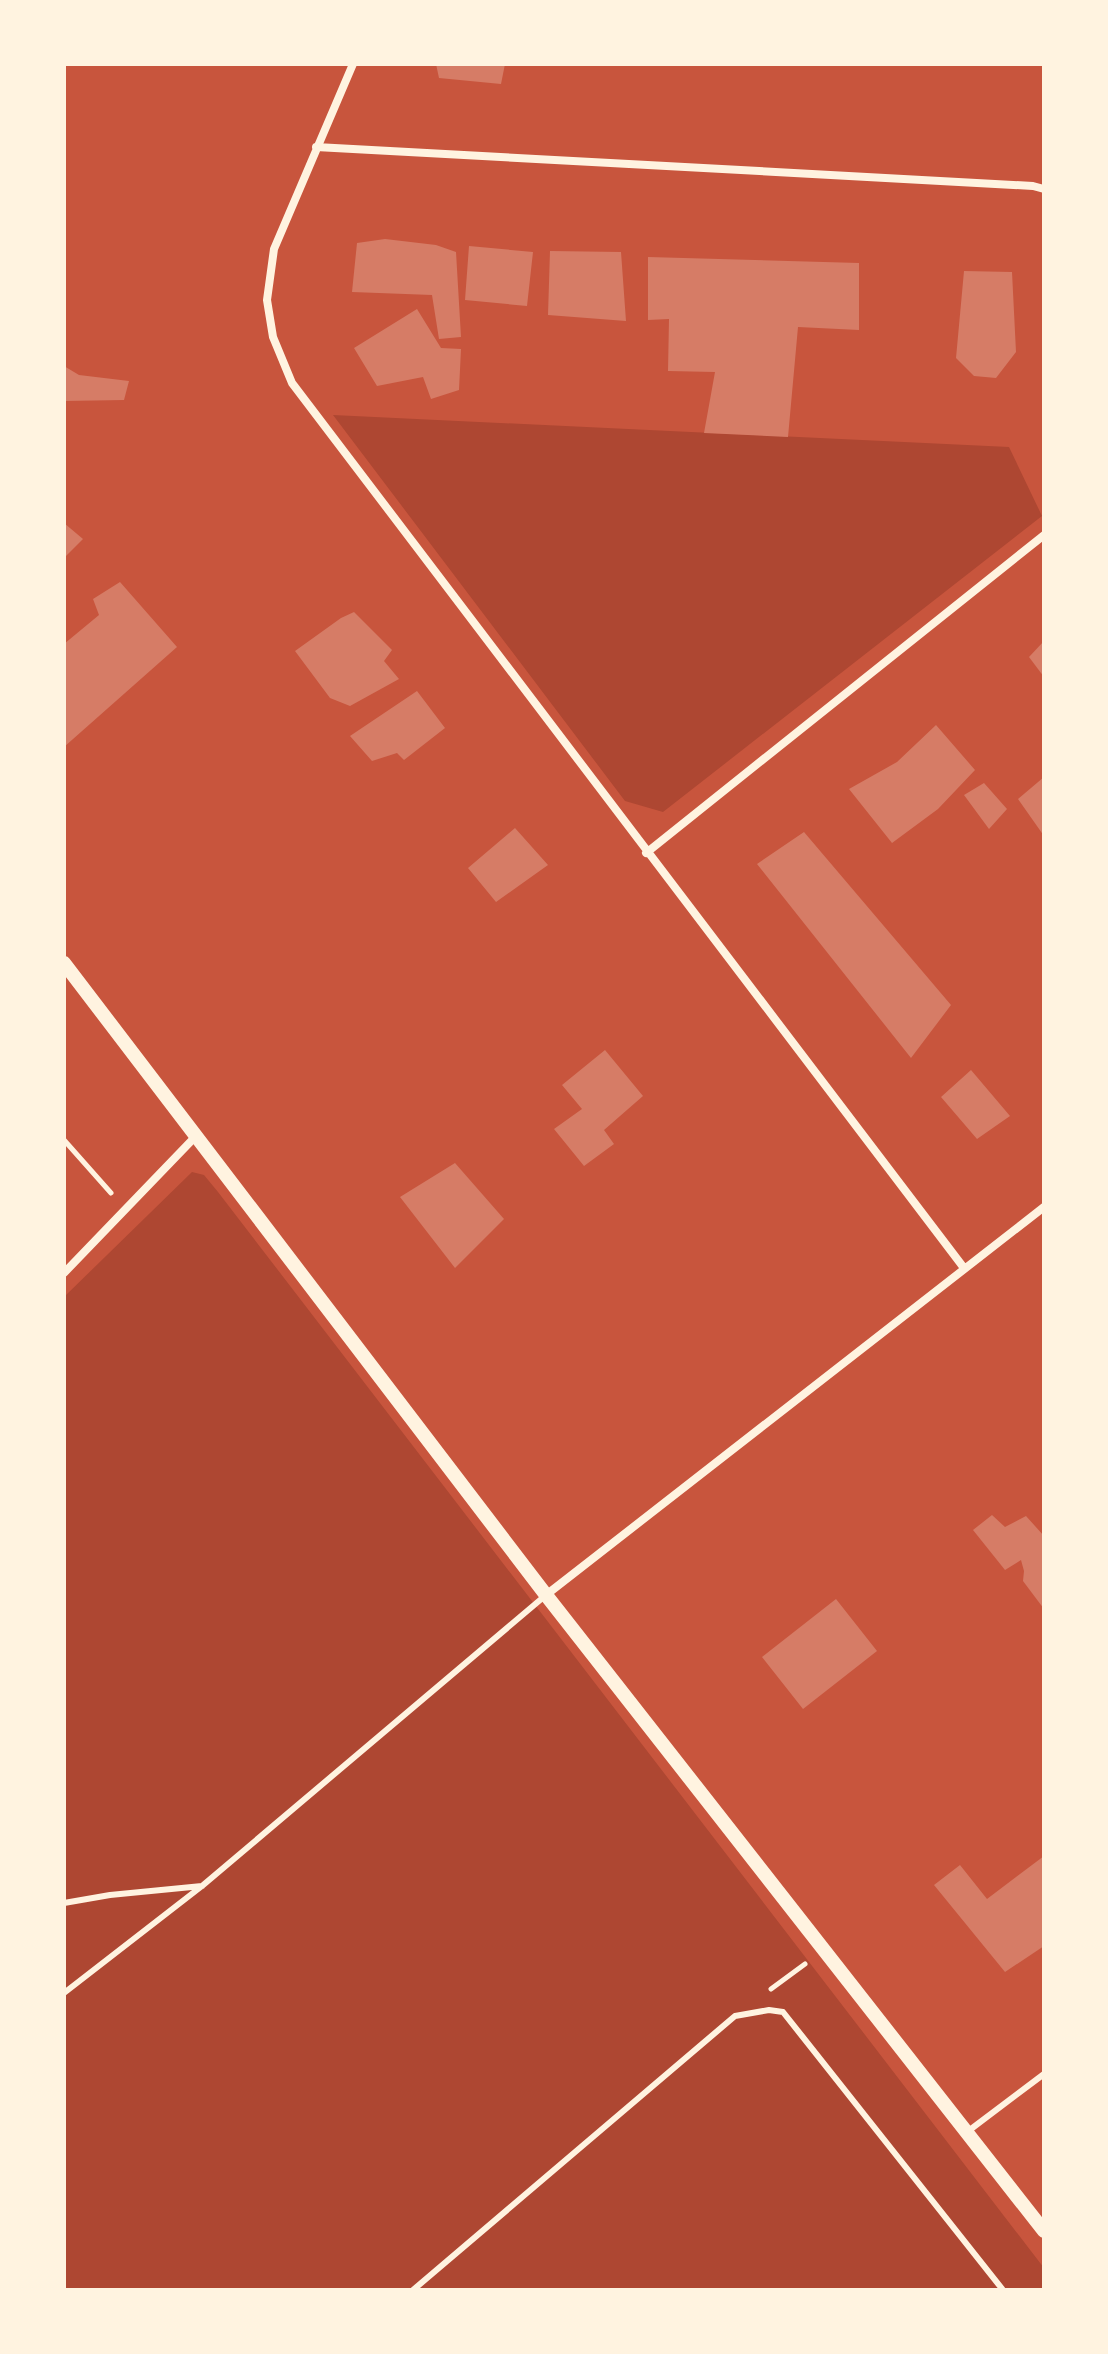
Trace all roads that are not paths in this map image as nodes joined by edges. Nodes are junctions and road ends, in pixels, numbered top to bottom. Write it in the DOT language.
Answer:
graph roads {
  1 [pos="353,64"];
  2 [pos="316,147"];
  3 [pos="1044,189"];
  4 [pos="1044,535"];
  5 [pos="646,853"];
  6 [pos="64,963"];
  7 [pos="195,1137"];
  8 [pos="1044,1207"];
  9 [pos="964,1268"];
  10 [pos="64,1273"];
  11 [pos="546,1595"];
  12 [pos="202,1886"];
  13 [pos="64,1903"];
  14 [pos="64,1993"];
  15 [pos="1044,2074"];
  16 [pos="966,2132"];
  17 [pos="1044,2231"];
  18 [pos="413,2290"];
  19 [pos="1003,2290"];
  1 -- 2 [label="street"];
  2 -- 3 [label="street"];
  2 -- 5 [label="street"];
  4 -- 5 [label="street"];
  5 -- 9 [label="street"];
  6 -- 7 [label="street"];
  7 -- 10 [label="street"];
  7 -- 11 [label="street"];
  8 -- 9 [label="street"];
  9 -- 11 [label="street"];
  11 -- 12 [label="lane"];
  11 -- 16 [label="street"];
  12 -- 13 [label="lane"];
  12 -- 14 [label="lane"];
  15 -- 16 [label="lane"];
  16 -- 17 [label="street"];
  18 -- 19 [label="lane"];
}
